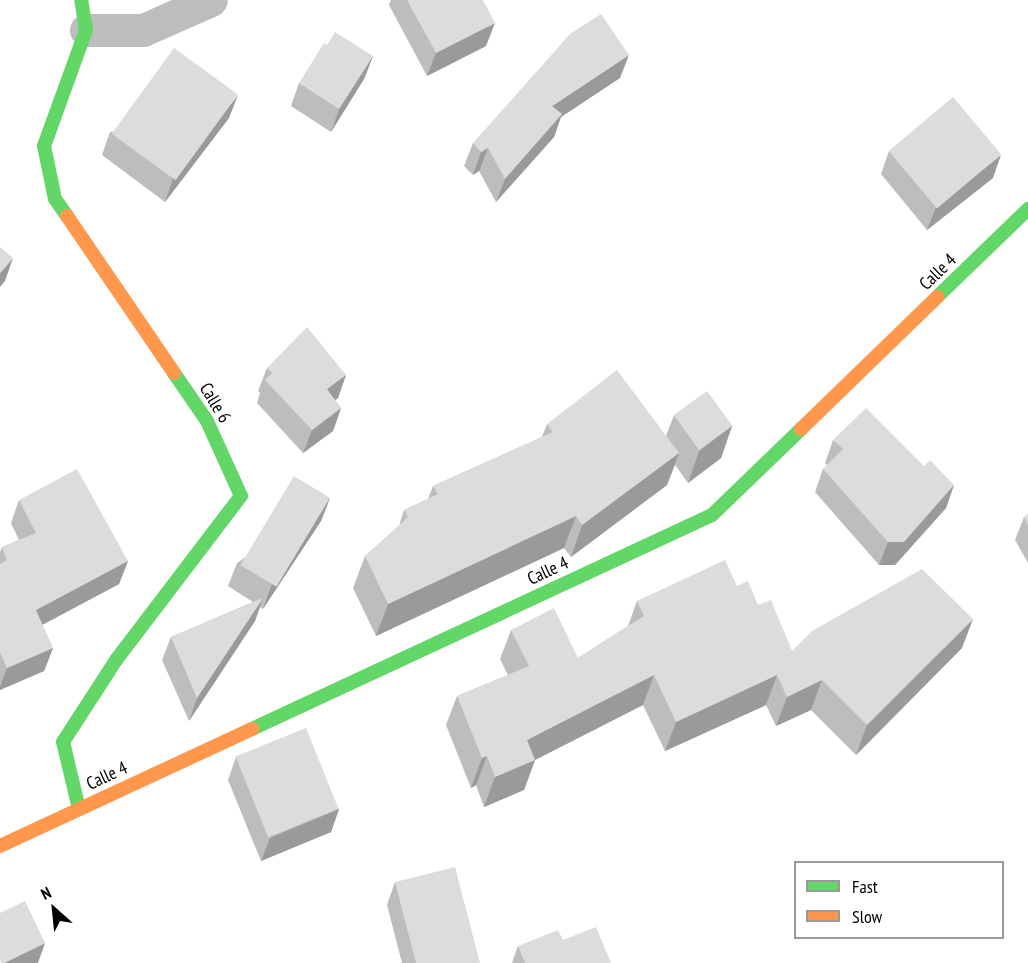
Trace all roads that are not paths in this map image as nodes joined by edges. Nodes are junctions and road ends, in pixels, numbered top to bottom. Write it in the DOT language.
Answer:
graph roads {
  1 [pos="211,0"];
  2 [pos="84,15"];
  3 [pos="1028,209"];
  4 [pos="79,809"];
  5 [pos="0,846"];
  1 -- 2 [label="street"];
  2 -- 4 [label="street, Calle 6"];
  3 -- 4 [label="street, Calle 4"];
  4 -- 5 [label="street, Calle 4"];
}
